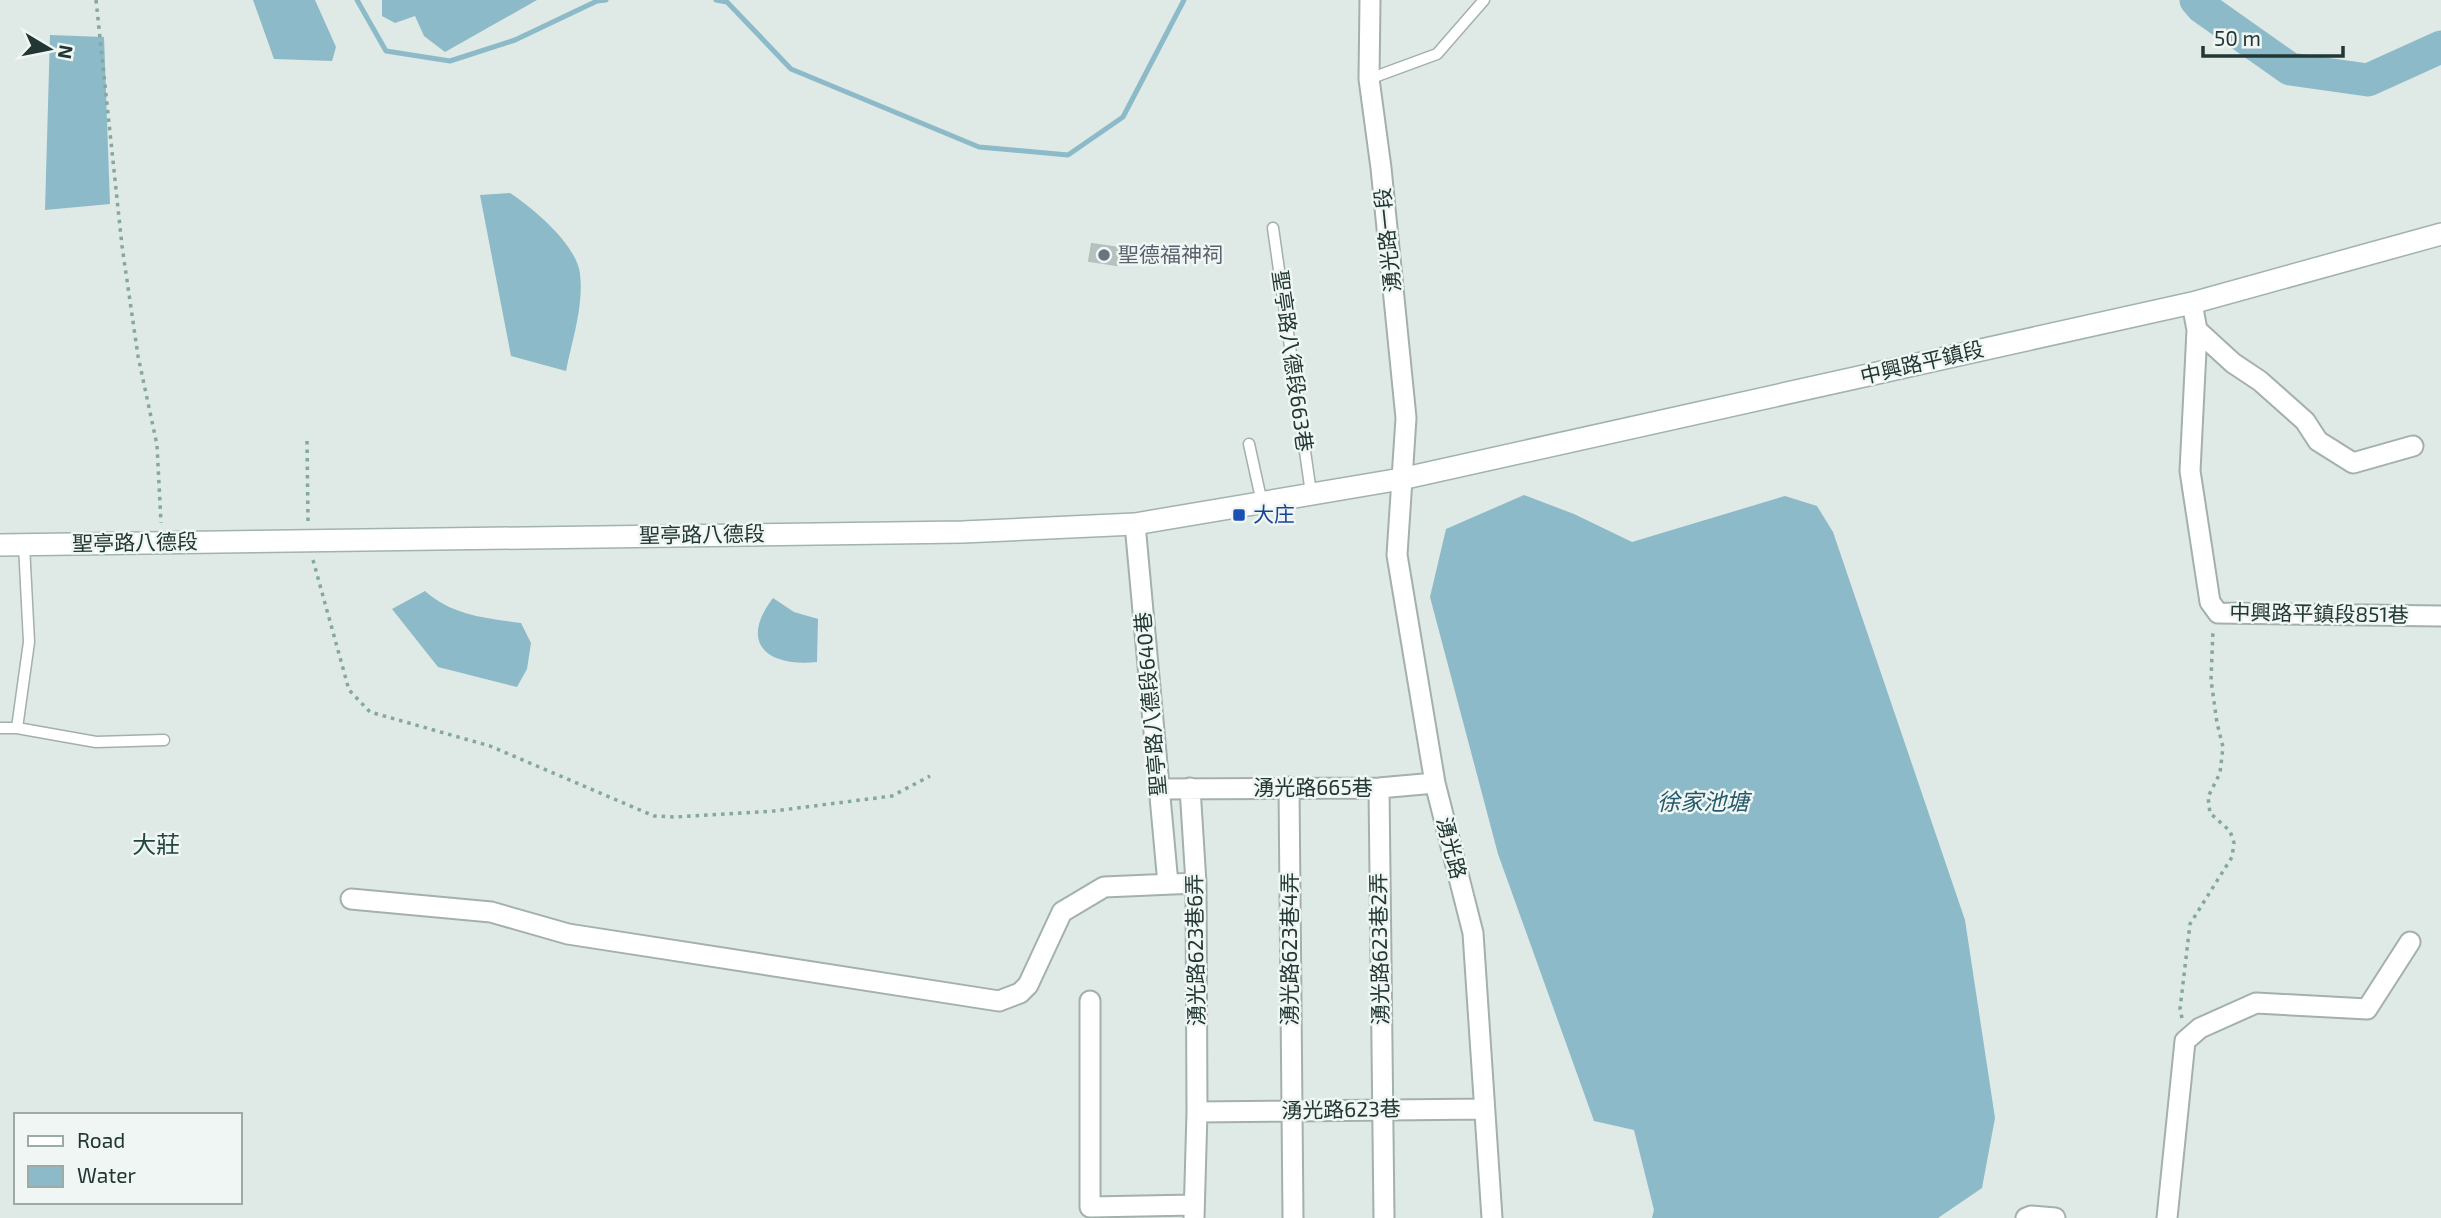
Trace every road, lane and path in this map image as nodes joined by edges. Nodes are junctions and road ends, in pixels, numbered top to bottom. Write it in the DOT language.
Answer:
graph roads {
  1 [pos="96,0"];
  2 [pos="1370,0"];
  3 [pos="1484,0"];
  4 [pos="1369,79"];
  5 [pos="1273,228"];
  6 [pos="2441,234"];
  7 [pos="2193,303"];
  8 [pos="2197,330"];
  9 [pos="307,441"];
  10 [pos="1249,444"];
  11 [pos="2413,446"];
  12 [pos="1401,479"];
  13 [pos="1311,493"];
  14 [pos="1262,504"];
  15 [pos="1135,524"];
  16 [pos="308,541"];
  17 [pos="163,543"];
  18 [pos="24,544"];
  19 [pos="0,545"];
  20 [pos="2218,613"];
  21 [pos="2441,616"];
  22 [pos="0,728"];
  23 [pos="17,728"];
  24 [pos="164,740"];
  25 [pos="930,776"];
  26 [pos="1435,783"];
  27 [pos="1191,788"];
  28 [pos="1289,788"];
  29 [pos="1379,788"];
  30 [pos="1158,789"];
  31 [pos="1196,883"];
  32 [pos="1168,884"];
  33 [pos="351,899"];
  34 [pos="2410,942"];
  35 [pos="1090,1001"];
  36 [pos="2185,1041"];
  37 [pos="1485,1109"];
  38 [pos="1382,1110"];
  39 [pos="1291,1111"];
  40 [pos="1197,1112"];
  41 [pos="1194,1212"];
  42 [pos="1293,1218"];
  43 [pos="1384,1218"];
  44 [pos="1492,1218"];
  45 [pos="2026,1218"];
  46 [pos="2055,1218"];
  47 [pos="2167,1218"];
  1 -- 17 [label="path"];
  2 -- 4 [label="street, 湧光路一段"];
  3 -- 4 [label="lane"];
  4 -- 12 [label="street, 湧光路一段"];
  5 -- 13 [label="lane, 聖亭路八德段663巷"];
  6 -- 7 [label="street, 中興路平鎮段"];
  7 -- 8 [label="street, 中興路平鎮段851巷"];
  7 -- 12 [label="street, 中興路平鎮段"];
  8 -- 11 [label="street"];
  8 -- 20 [label="street, 中興路平鎮段851巷"];
  9 -- 16 [label="path"];
  10 -- 14 [label="lane"];
  12 -- 13 [label="street, 聖亭路八德段"];
  12 -- 26 [label="street, 湧光路"];
  13 -- 14 [label="street, 聖亭路八德段"];
  14 -- 15 [label="street, 聖亭路八德段"];
  15 -- 16 [label="street, 聖亭路八德段"];
  15 -- 30 [label="street, 聖亭路八德段640巷"];
  16 -- 17 [label="street, 聖亭路八德段"];
  16 -- 25 [label="path"];
  17 -- 18 [label="street, 聖亭路八德段"];
  18 -- 19 [label="street, 聖亭路八德段"];
  18 -- 23 [label="lane"];
  20 -- 21 [label="street, 中興路平鎮段851巷"];
  20 -- 36 [label="path"];
  22 -- 23 [label="lane"];
  23 -- 24 [label="lane"];
  26 -- 29 [label="street, 湧光路665巷"];
  26 -- 37 [label="street, 湧光路"];
  27 -- 28 [label="street, 湧光路665巷"];
  27 -- 30 [label="street, 湧光路665巷"];
  27 -- 31 [label="street, 湧光路623巷6弄"];
  28 -- 29 [label="street, 湧光路665巷"];
  28 -- 39 [label="street, 湧光路623巷4弄"];
  29 -- 38 [label="street, 湧光路623巷2弄"];
  30 -- 32 [label="street, 聖亭路八德段640巷"];
  31 -- 32 [label="street"];
  31 -- 40 [label="street, 湧光路623巷6弄"];
  32 -- 33 [label="street"];
  34 -- 36 [label="street"];
  35 -- 41 [label="street"];
  36 -- 47 [label="street"];
  37 -- 38 [label="street, 湧光路623巷"];
  37 -- 44 [label="street, 湧光路"];
  38 -- 39 [label="street, 湧光路623巷"];
  38 -- 43 [label="street, 湧光路623巷2弄"];
  39 -- 40 [label="street, 湧光路623巷"];
  39 -- 42 [label="street, 湧光路623巷4弄"];
  40 -- 41 [label="street, 湧光路623巷6弄"];
  45 -- 46 [label="street"];
}
